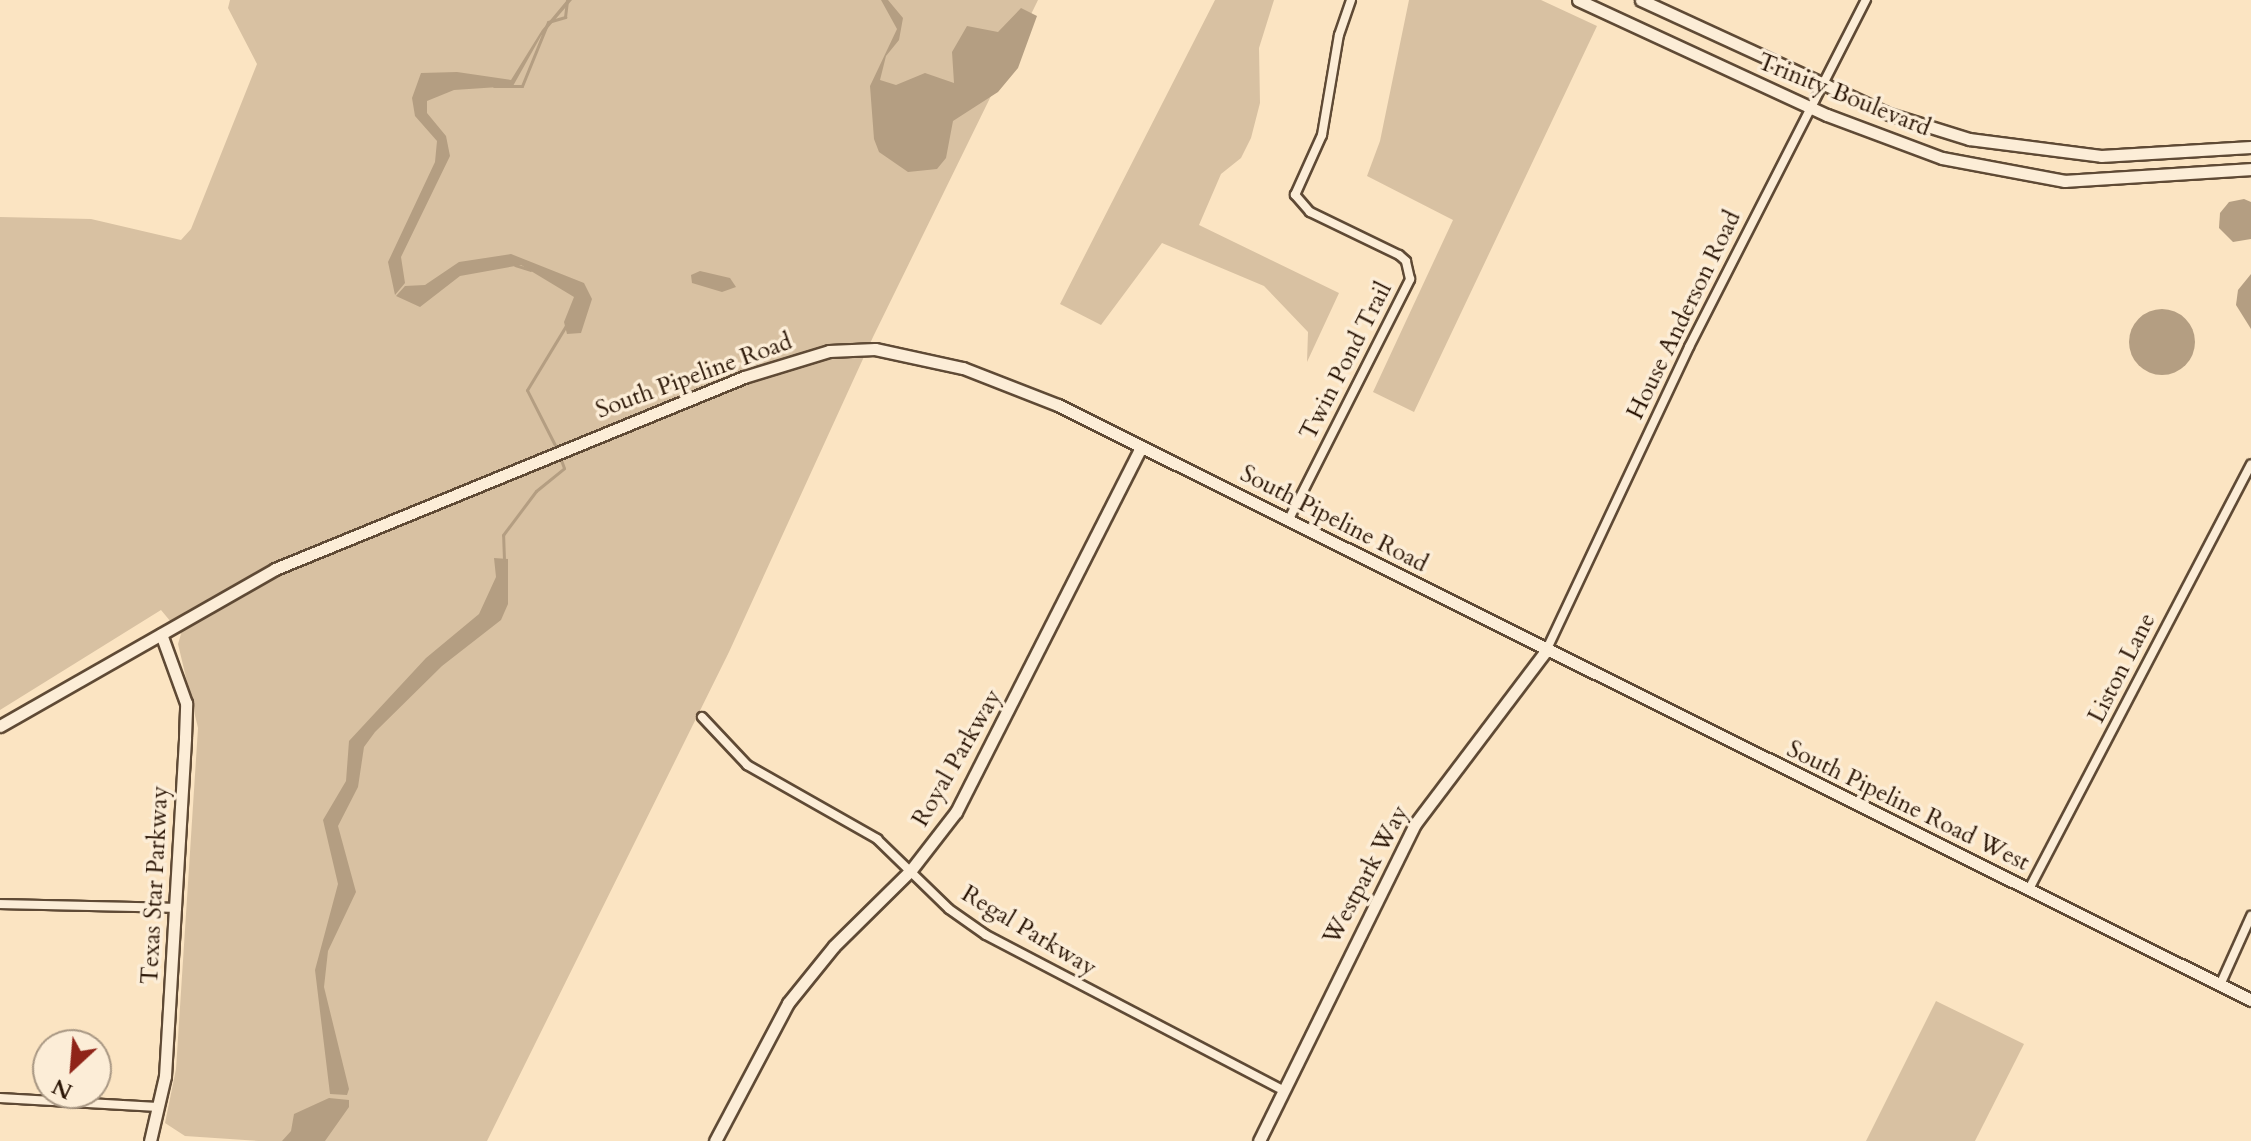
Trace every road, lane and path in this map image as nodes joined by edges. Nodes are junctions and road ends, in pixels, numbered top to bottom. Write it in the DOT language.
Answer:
graph roads {
  1 [pos="1351,0"];
  2 [pos="1578,0"];
  3 [pos="1641,0"];
  4 [pos="1866,0"];
  5 [pos="1822,83"];
  6 [pos="1810,107"];
  7 [pos="2251,147"];
  8 [pos="2251,169"];
  9 [pos="1141,447"];
  10 [pos="2251,464"];
  11 [pos="1288,521"];
  12 [pos="161,634"];
  13 [pos="1546,651"];
  14 [pos="702,717"];
  15 [pos="0,726"];
  16 [pos="911,870"];
  17 [pos="2029,889"];
  18 [pos="0,904"];
  19 [pos="177,908"];
  20 [pos="2251,916"];
  21 [pos="2220,985"];
  22 [pos="2251,1000"];
  23 [pos="1283,1090"];
  24 [pos="0,1098"];
  25 [pos="158,1107"];
  26 [pos="150,1141"];
  27 [pos="715,1141"];
  28 [pos="1259,1141"];
  1 -- 11 [label="street, Twin Pond Trail"];
  2 -- 6 [label="street, Trinity Boulevard"];
  3 -- 5 [label="street, Trinity Boulevard"];
  4 -- 5 [label="street, House Anderson Road"];
  5 -- 6 [label="street, House Anderson Road"];
  5 -- 7 [label="street, Trinity Boulevard"];
  6 -- 8 [label="street, Trinity Boulevard"];
  6 -- 13 [label="street, House Anderson Road"];
  9 -- 11 [label="street, South Pipeline Road"];
  9 -- 12 [label="street, South Pipeline Road"];
  9 -- 16 [label="street, Royal Parkway"];
  10 -- 17 [label="street, Liston Lane"];
  11 -- 13 [label="street, South Pipeline Road"];
  12 -- 15 [label="street, South Pipeline Road"];
  12 -- 19 [label="street, Texas Star Parkway"];
  13 -- 17 [label="street, South Pipeline Road West"];
  13 -- 23 [label="street, Westpark Way"];
  14 -- 16 [label="street, Regal Parkway"];
  16 -- 23 [label="street, Regal Parkway"];
  16 -- 27 [label="street, Royal Parkway"];
  17 -- 21 [label="street, South Pipeline Road West"];
  18 -- 19 [label="street"];
  19 -- 25 [label="street, Texas Star Parkway"];
  20 -- 21 [label="street"];
  21 -- 22 [label="street, South Pipeline Road West"];
  23 -- 28 [label="street, Westpark Way"];
  24 -- 25 [label="street"];
  25 -- 26 [label="street, Texas Star Parkway"];
}
